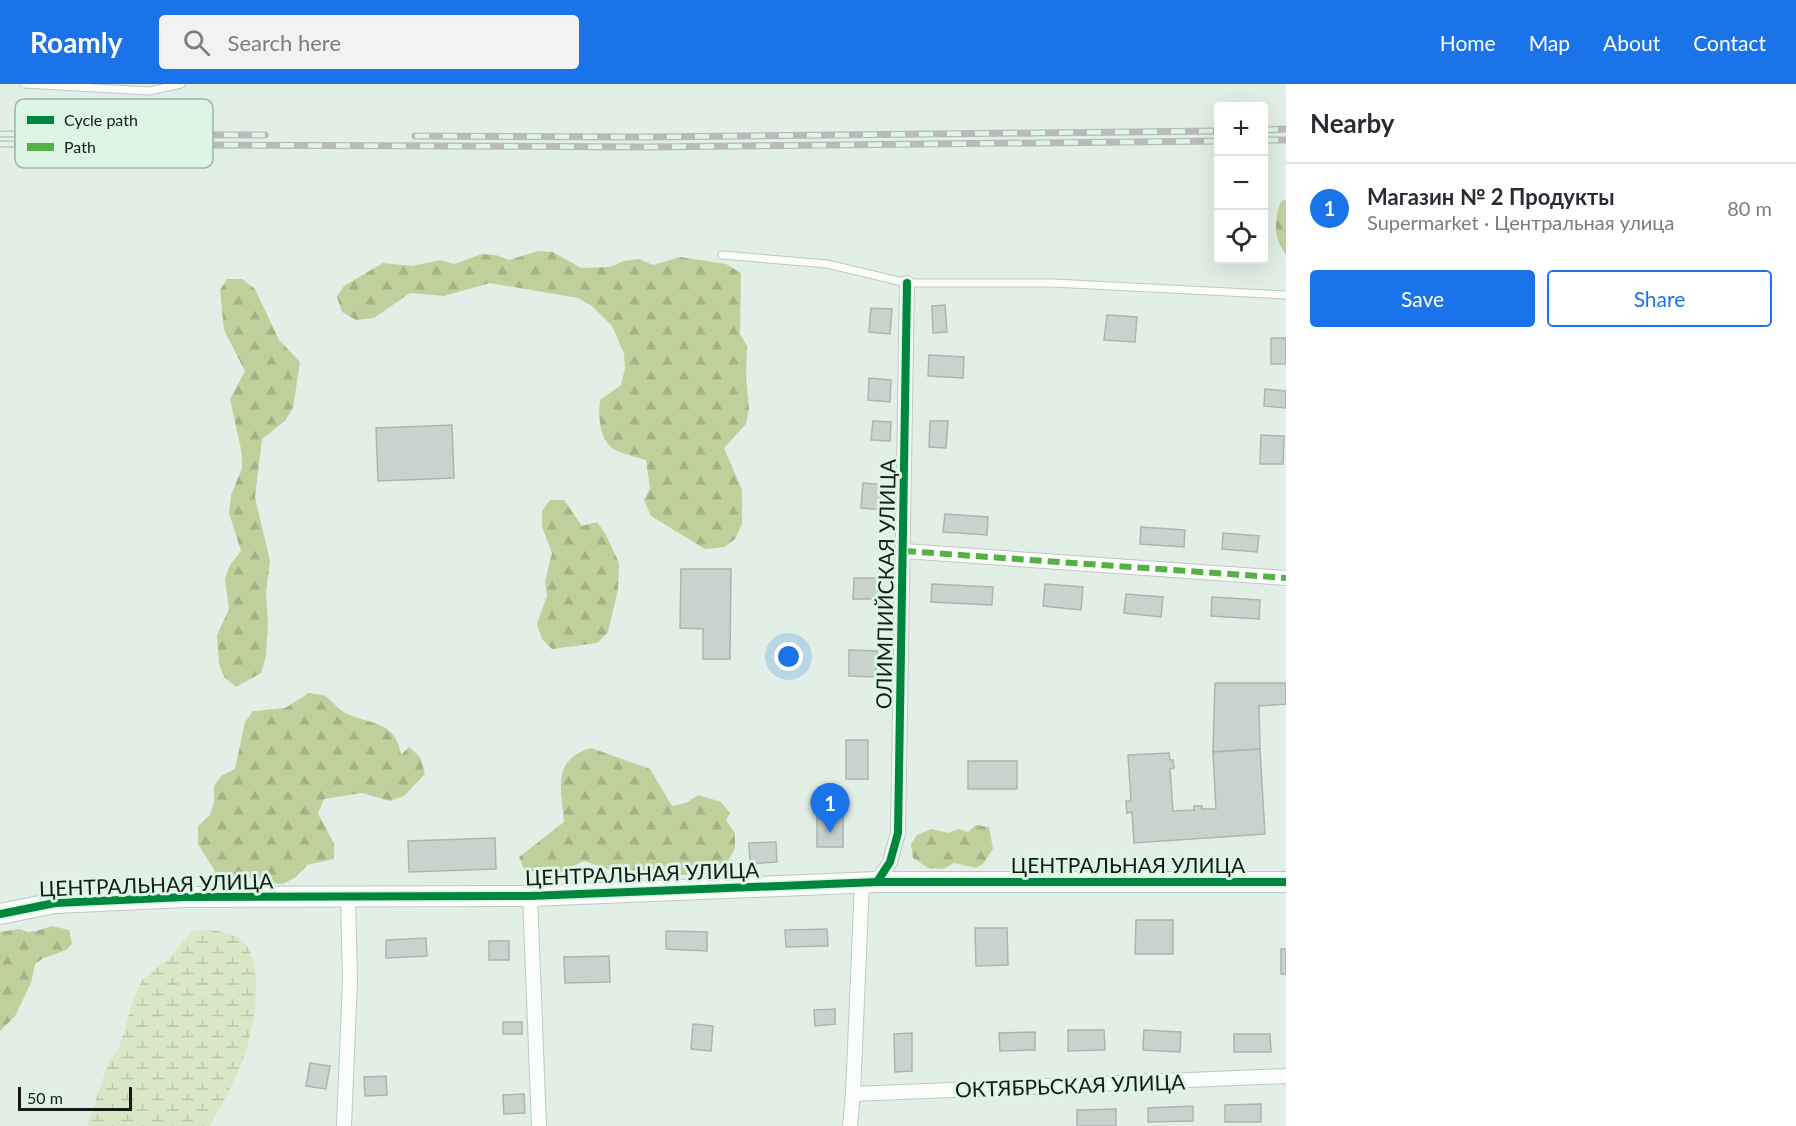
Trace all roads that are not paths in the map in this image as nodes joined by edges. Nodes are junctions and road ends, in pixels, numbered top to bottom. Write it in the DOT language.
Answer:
graph roads {
  1 [pos="24,84"];
  2 [pos="182,84"];
  3 [pos="722,255"];
  4 [pos="907,283"];
  5 [pos="1286,295"];
  6 [pos="904,551"];
  7 [pos="1286,578"];
  8 [pos="869,882"];
  9 [pos="1286,882"];
  10 [pos="348,896"];
  11 [pos="530,896"];
  12 [pos="0,914"];
  13 [pos="1286,1076"];
  14 [pos="853,1094"];
  15 [pos="344,1126"];
  16 [pos="539,1126"];
  17 [pos="850,1126"];
  1 -- 2 [label="lane"];
  3 -- 4 [label="lane"];
  4 -- 5 [label="lane"];
  4 -- 6 [label="street, ОЛИМПИЙСКАЯ УЛИЦА"];
  6 -- 7 [label="street"];
  6 -- 8 [label="street, ОЛИМПИЙСКАЯ УЛИЦА"];
  8 -- 9 [label="street, ЦЕНТРАЛЬНАЯ УЛИЦА"];
  8 -- 11 [label="street, ЦЕНТРАЛЬНАЯ УЛИЦА"];
  8 -- 14 [label="street"];
  10 -- 11 [label="street, ЦЕНТРАЛЬНАЯ УЛИЦА"];
  10 -- 12 [label="street, ЦЕНТРАЛЬНАЯ УЛИЦА"];
  10 -- 15 [label="street"];
  11 -- 16 [label="street"];
  13 -- 14 [label="street, ОКТЯБРЬСКАЯ УЛИЦА"];
  14 -- 17 [label="street"];
}
